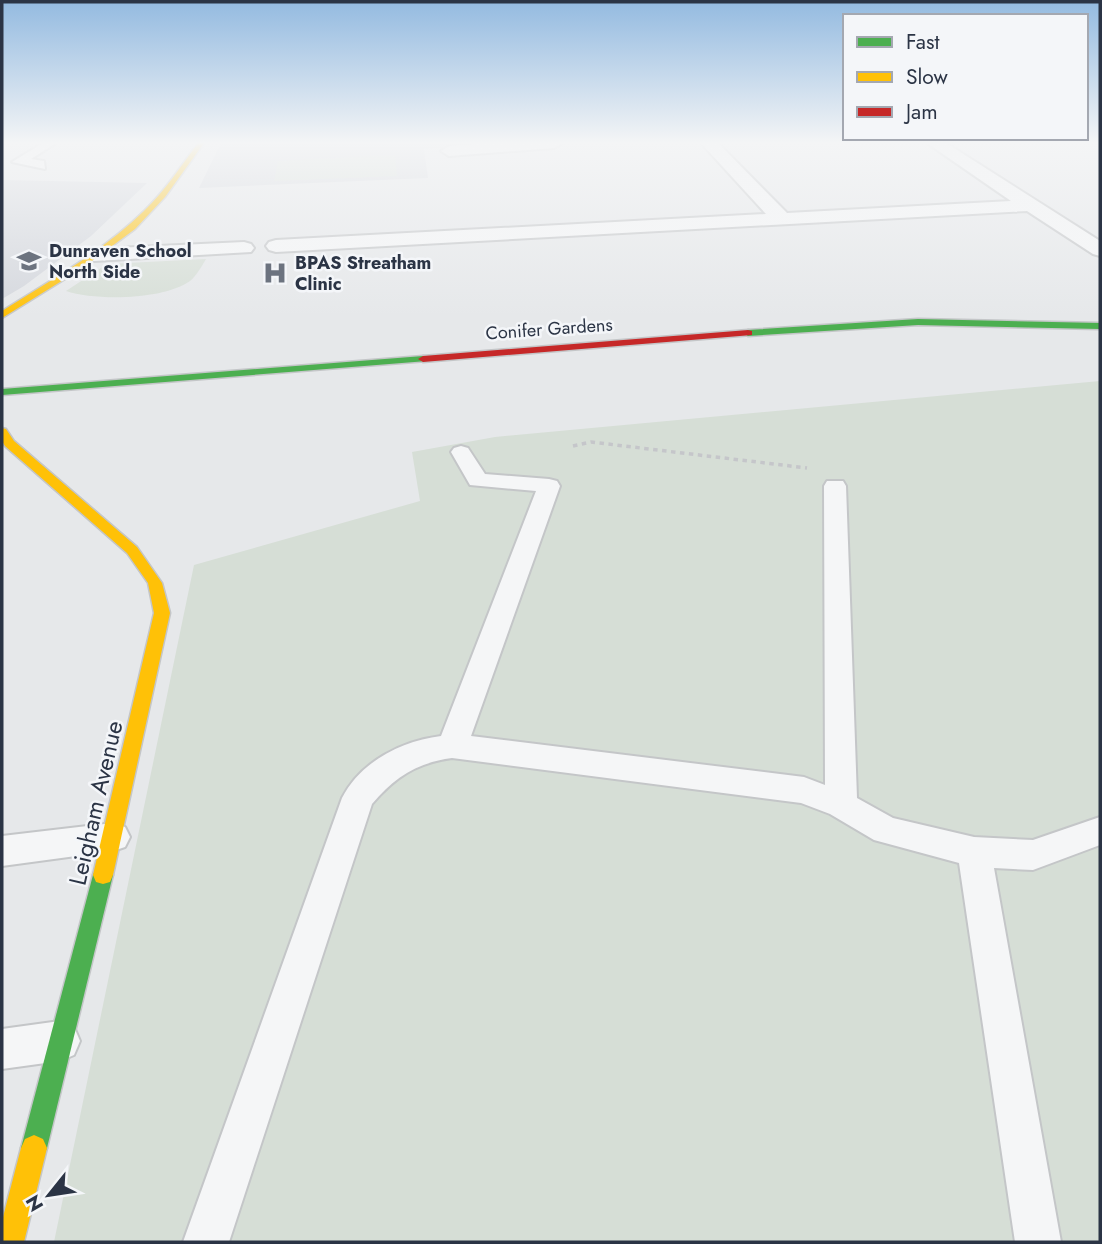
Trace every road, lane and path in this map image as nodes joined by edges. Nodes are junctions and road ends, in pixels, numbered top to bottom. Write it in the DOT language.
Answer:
graph roads {
  1 [pos="157,201"];
  2 [pos="765,201"];
  3 [pos="1027,201"];
  4 [pos="1033,205"];
  5 [pos="782,219"];
  6 [pos="276,246"];
  7 [pos="244,248"];
  8 [pos="1100,250"];
  9 [pos="94,255"];
  10 [pos="2,315"];
  11 [pos="1100,326"];
  12 [pos="2,392"];
  13 [pos="2,432"];
  14 [pos="573,446"];
  15 [pos="461,452"];
  16 [pos="827,477"];
  17 [pos="452,746"];
  18 [pos="841,805"];
  19 [pos="1100,831"];
  20 [pos="113,837"];
  21 [pos="2,851"];
  22 [pos="974,852"];
  23 [pos="60,1041"];
  24 [pos="2,1049"];
  25 [pos="10,1242"];
  26 [pos="206,1242"];
  27 [pos="1038,1242"];
  1 -- 9 [label="street"];
  2 -- 5 [label="street"];
  3 -- 4 [label="street"];
  4 -- 5 [label="street"];
  4 -- 8 [label="street"];
  5 -- 6 [label="street"];
  7 -- 9 [label="street"];
  9 -- 10 [label="street"];
  11 -- 12 [label="street, Conifer Gardens"];
  13 -- 20 [label="street, Leigham Avenue"];
  14 -- 16 [label="path"];
  15 -- 17 [label="lane"];
  16 -- 18 [label="lane"];
  17 -- 18 [label="lane"];
  17 -- 26 [label="lane"];
  18 -- 22 [label="lane"];
  19 -- 22 [label="lane"];
  20 -- 21 [label="lane"];
  20 -- 23 [label="street, Leigham Avenue"];
  22 -- 27 [label="lane"];
  23 -- 24 [label="lane"];
  23 -- 25 [label="street, Leigham Avenue"];
}
